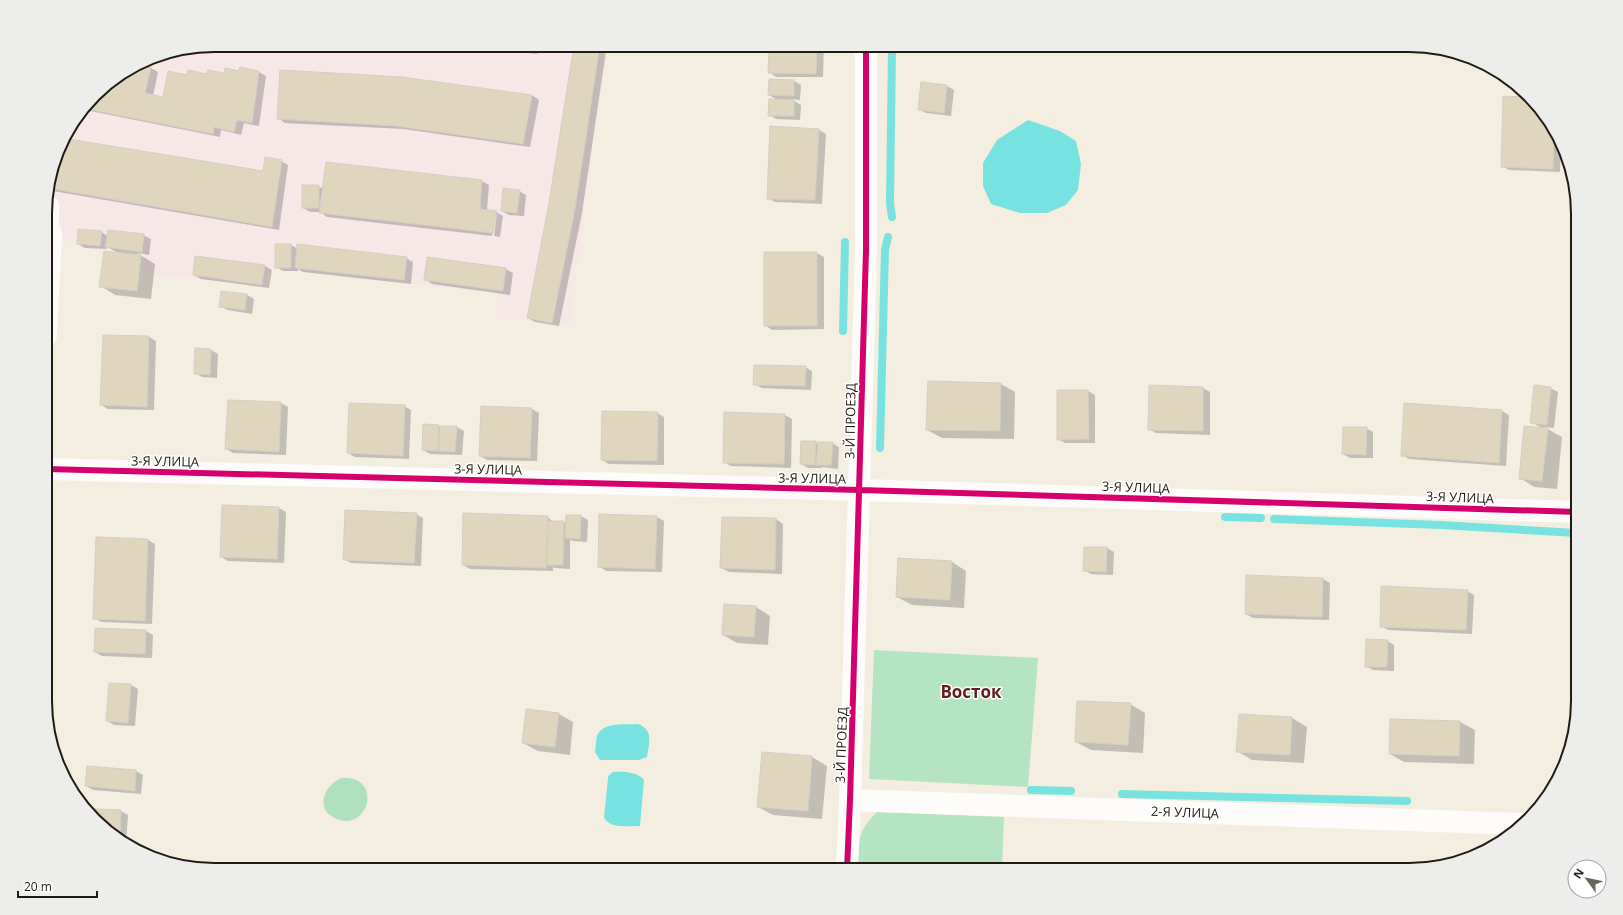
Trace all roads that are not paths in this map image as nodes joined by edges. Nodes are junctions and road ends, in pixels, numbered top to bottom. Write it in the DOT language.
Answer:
graph roads {
  1 [pos="866,52"];
  2 [pos="52,469"];
  3 [pos="860,490"];
  4 [pos="1571,512"];
  5 [pos="850,800"];
  6 [pos="1515,824"];
  7 [pos="847,863"];
  1 -- 3 [label="street, 3-Й ПРОЕЗД"];
  2 -- 3 [label="street, 3-Я УЛИЦА"];
  3 -- 4 [label="street, 3-Я УЛИЦА"];
  3 -- 5 [label="street, 3-Й ПРОЕЗД"];
  5 -- 6 [label="street, 2-Я УЛИЦА"];
  5 -- 7 [label="street, 3-Й ПРОЕЗД"];
}
